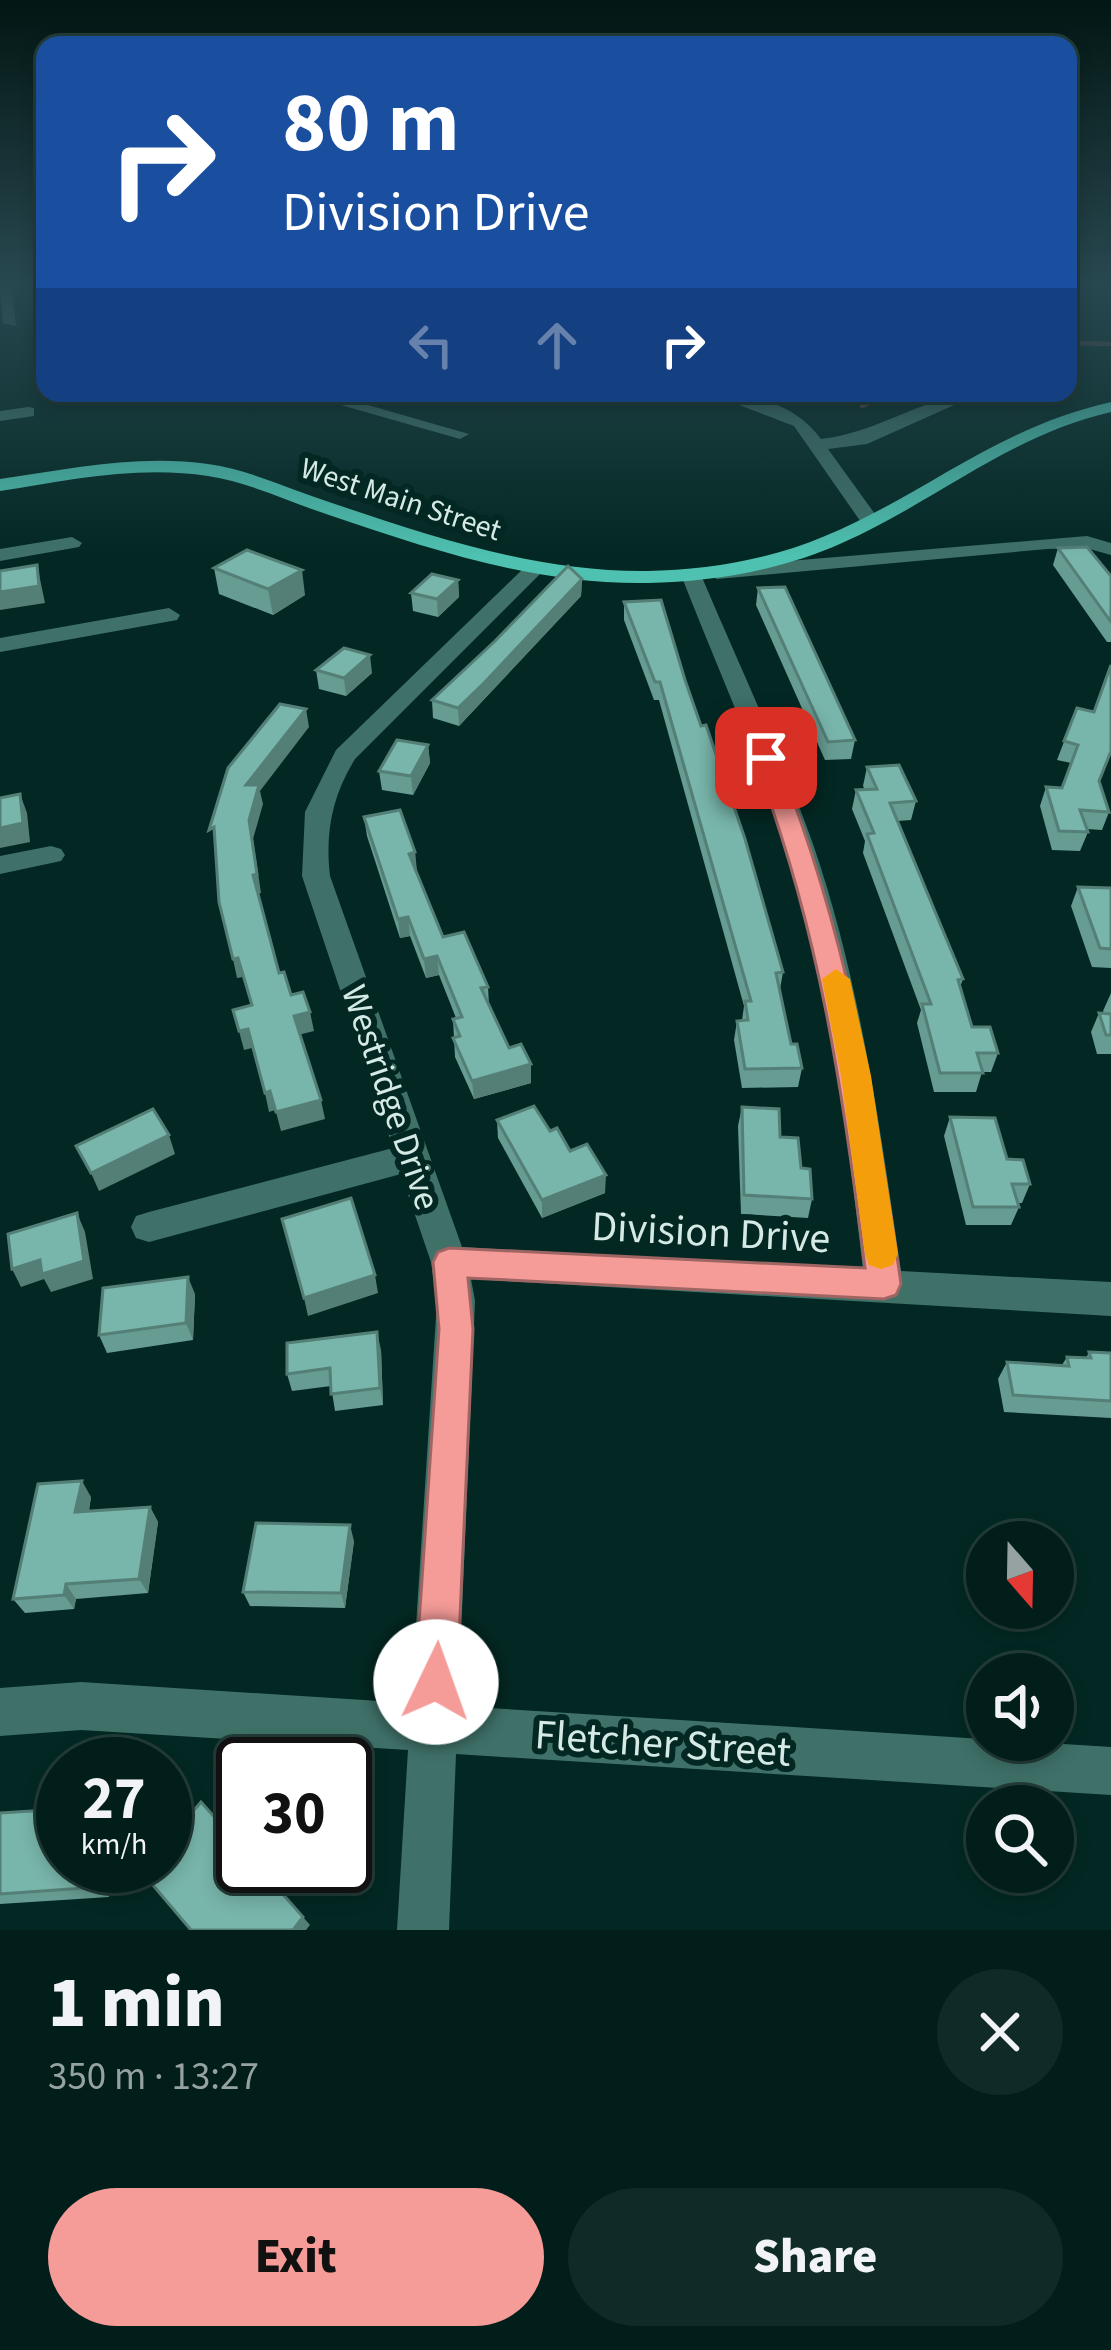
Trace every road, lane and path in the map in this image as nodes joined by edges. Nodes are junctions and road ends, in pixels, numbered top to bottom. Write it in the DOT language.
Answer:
graph roads {
  1 [pos="341,402"];
  2 [pos="745,402"];
  3 [pos="952,402"];
  4 [pos="1111,407"];
  5 [pos="28,412"];
  6 [pos="0,416"];
  7 [pos="460,434"];
  8 [pos="817,445"];
  9 [pos="0,485"];
  10 [pos="870,521"];
  11 [pos="848,533"];
  12 [pos="72,543"];
  13 [pos="1111,549"];
  14 [pos="0,556"];
  15 [pos="899,556"];
  16 [pos="534,569"];
  17 [pos="704,574"];
  18 [pos="169,614"];
  19 [pos="0,645"];
  20 [pos="51,855"];
  21 [pos="0,865"];
  22 [pos="412,1156"];
  23 [pos="149,1227"];
  24 [pos="449,1262"];
  25 [pos="884,1284"];
  26 [pos="1111,1299"];
  27 [pos="0,1712"];
  28 [pos="434,1726"];
  29 [pos="1111,1772"];
  30 [pos="423,1930"];
  1 -- 7 [label="street"];
  2 -- 8 [label="street"];
  3 -- 8 [label="street"];
  4 -- 10 [label="main road, West Main Street"];
  5 -- 6 [label="street"];
  8 -- 10 [label="street"];
  9 -- 16 [label="main road, West Main Street"];
  10 -- 11 [label="main road, West Main Street"];
  11 -- 15 [label="street"];
  11 -- 17 [label="main road, West Main Street"];
  12 -- 14 [label="street"];
  13 -- 15 [label="street"];
  15 -- 17 [label="street"];
  16 -- 17 [label="main road, West Main Street"];
  16 -- 22 [label="street, Westridge Drive"];
  17 -- 25 [label="street"];
  18 -- 19 [label="street"];
  20 -- 21 [label="street"];
  22 -- 23 [label="street"];
  22 -- 24 [label="street, Westridge Drive"];
  24 -- 25 [label="street, Division Drive"];
  24 -- 28 [label="street, Westridge Drive"];
  25 -- 26 [label="street, Division Drive"];
  27 -- 28 [label="street, Fletcher Street"];
  28 -- 29 [label="street, Fletcher Street"];
  28 -- 30 [label="street, Westridge Drive"];
}
